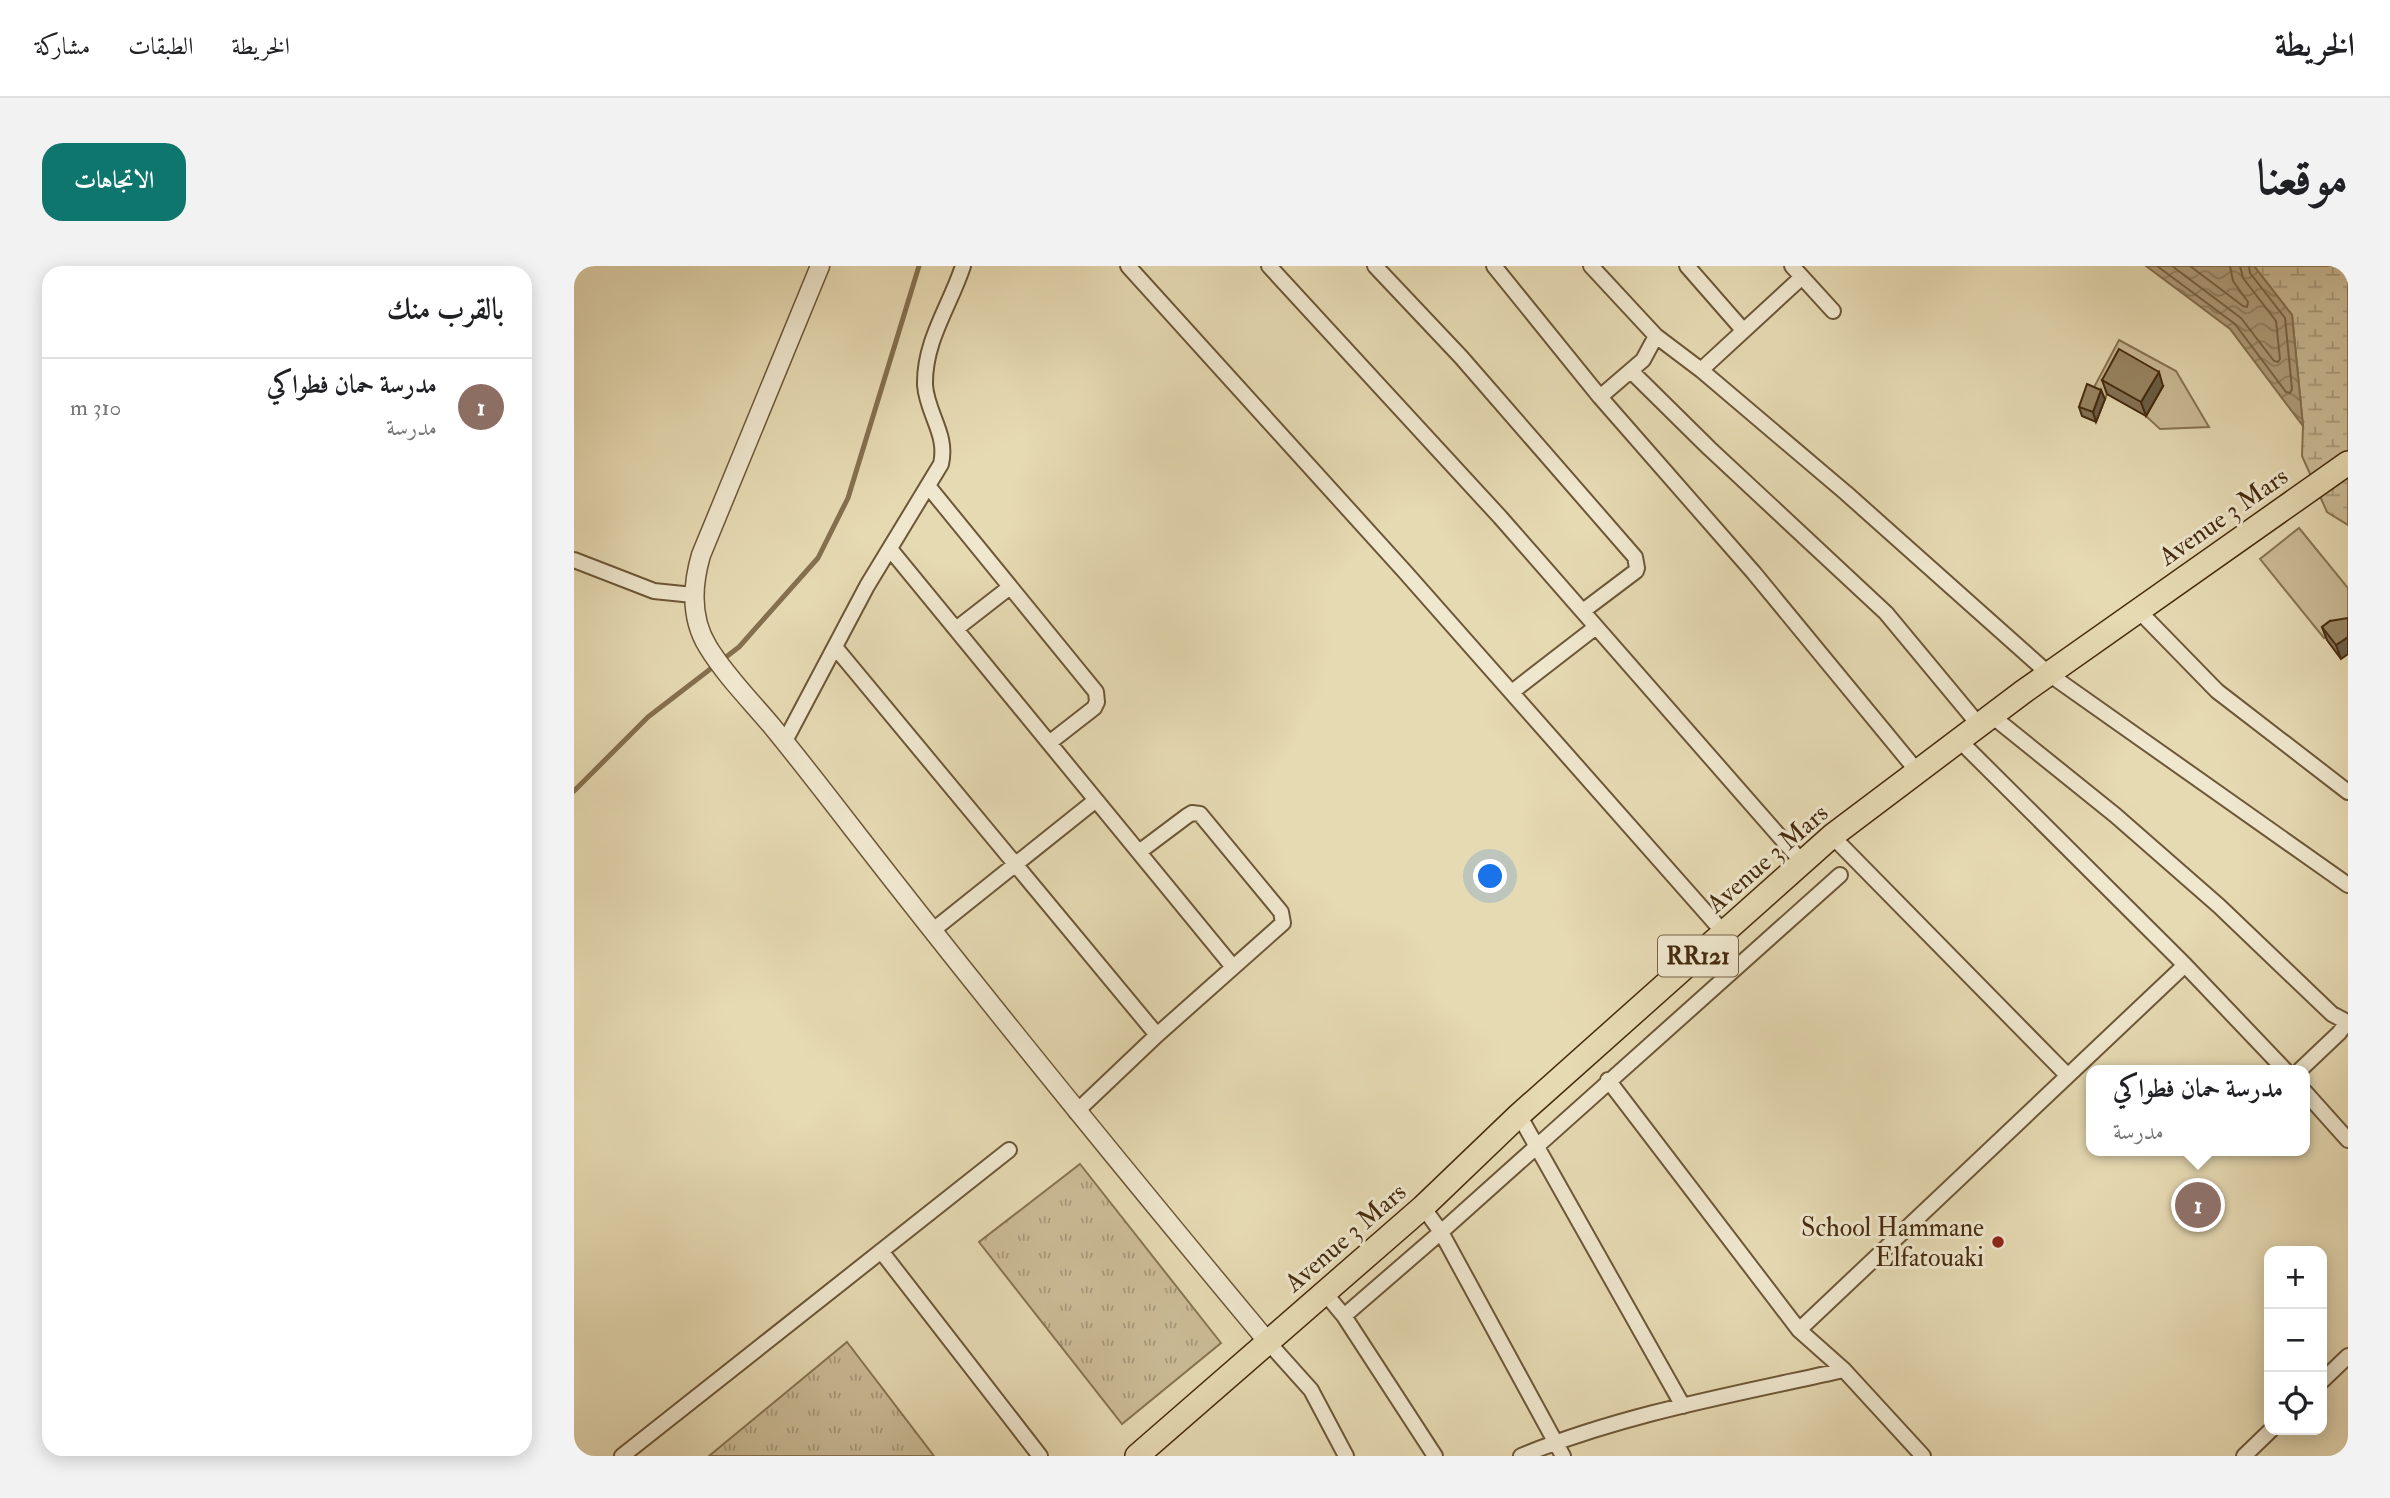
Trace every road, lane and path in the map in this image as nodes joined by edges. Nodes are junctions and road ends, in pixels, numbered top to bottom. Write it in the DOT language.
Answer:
graph roads {
  1 [pos="820,266"];
  2 [pos="962,266"];
  3 [pos="1128,266"];
  4 [pos="1269,266"];
  5 [pos="1375,266"];
  6 [pos="1494,266"];
  7 [pos="1591,266"];
  8 [pos="1687,266"];
  9 [pos="1797,271"];
  10 [pos="1833,311"];
  11 [pos="1744,330"];
  12 [pos="1656,336"];
  13 [pos="1701,370"];
  14 [pos="1632,372"];
  15 [pos="1600,397"];
  16 [pos="2348,463"];
  17 [pos="928,486"];
  18 [pos="890,549"];
  19 [pos="574,560"];
  20 [pos="1010,587"];
  21 [pos="693,595"];
  22 [pos="2138,610"];
  23 [pos="1583,611"];
  24 [pos="1596,627"];
  25 [pos="956,629"];
  26 [pos="835,647"];
  27 [pos="2049,674"];
  28 [pos="1512,692"];
  29 [pos="1985,720"];
  30 [pos="1959,740"];
  31 [pos="785,741"];
  32 [pos="1049,743"];
  33 [pos="1917,771"];
  34 [pos="2348,792"];
  35 [pos="1096,800"];
  36 [pos="1832,836"];
  37 [pos="1139,852"];
  38 [pos="1802,862"];
  39 [pos="1014,863"];
  40 [pos="1840,875"];
  41 [pos="2348,885"];
  42 [pos="932,931"];
  43 [pos="1724,933"];
  44 [pos="2185,965"];
  45 [pos="1233,967"];
  46 [pos="2348,1023"];
  47 [pos="1157,1035"];
  48 [pos="2280,1065"];
  49 [pos="2305,1065"];
  50 [pos="2067,1075"];
  51 [pos="1608,1080"];
  52 [pos="2310,1098"];
  53 [pos="1076,1112"];
  54 [pos="1518,1115"];
  55 [pos="2348,1140"];
  56 [pos="1535,1147"];
  57 [pos="1009,1150"];
  58 [pos="1423,1207"];
  59 [pos="1441,1232"];
  60 [pos="881,1251"];
  61 [pos="1324,1292"];
  62 [pos="1344,1316"];
  63 [pos="1799,1330"];
  64 [pos="1268,1342"];
  65 [pos="2348,1356"];
  66 [pos="1844,1370"];
  67 [pos="2327,1376"];
  68 [pos="1684,1406"];
  69 [pos="2267,1435"];
  70 [pos="1555,1442"];
  71 [pos="622,1456"];
  72 [pos="1040,1456"];
  73 [pos="1137,1456"];
  74 [pos="1346,1456"];
  75 [pos="1435,1456"];
  76 [pos="1521,1456"];
  77 [pos="1563,1456"];
  78 [pos="1921,1456"];
  79 [pos="2244,1456"];
  1 -- 21 [label="street"];
  2 -- 17 [label="street"];
  3 -- 28 [label="street"];
  4 -- 23 [label="street"];
  5 -- 23 [label="street"];
  6 -- 15 [label="street"];
  7 -- 12 [label="street"];
  8 -- 11 [label="street"];
  9 -- 10 [label="street"];
  9 -- 11 [label="street"];
  11 -- 13 [label="street"];
  12 -- 13 [label="street"];
  12 -- 14 [label="street"];
  13 -- 27 [label="street"];
  14 -- 15 [label="street"];
  14 -- 29 [label="street"];
  15 -- 33 [label="street"];
  16 -- 22 [label="main road, Avenue 3 Mars / RR121"];
  17 -- 18 [label="street"];
  17 -- 20 [label="street"];
  18 -- 25 [label="street"];
  18 -- 26 [label="street"];
  19 -- 21 [label="street"];
  20 -- 25 [label="street"];
  20 -- 32 [label="street"];
  21 -- 31 [label="street"];
  22 -- 27 [label="main road, Avenue 3 Mars / RR121"];
  22 -- 34 [label="street"];
  23 -- 24 [label="street"];
  24 -- 28 [label="street"];
  24 -- 38 [label="street"];
  25 -- 32 [label="street"];
  26 -- 31 [label="street"];
  26 -- 39 [label="street"];
  27 -- 29 [label="main road, Avenue 3 Mars / RR121"];
  27 -- 41 [label="street"];
  28 -- 43 [label="street"];
  29 -- 30 [label="main road, Avenue 3 Mars / RR121"];
  29 -- 46 [label="street"];
  30 -- 33 [label="main road, Avenue 3 Mars / RR121"];
  30 -- 44 [label="street"];
  31 -- 42 [label="street"];
  32 -- 35 [label="street"];
  33 -- 36 [label="main road, Avenue 3 Mars / RR121"];
  35 -- 37 [label="street"];
  35 -- 39 [label="street"];
  36 -- 38 [label="main road, Avenue 3 Mars / RR121"];
  36 -- 50 [label="street"];
  37 -- 45 [label="street"];
  37 -- 45 [label="street"];
  38 -- 43 [label="main road, Avenue 3 Mars / RR121"];
  39 -- 42 [label="street"];
  39 -- 47 [label="street"];
  40 -- 51 [label="street"];
  42 -- 53 [label="street"];
  43 -- 54 [label="main road, Avenue 3 Mars / RR121"];
  44 -- 48 [label="street"];
  44 -- 50 [label="street"];
  45 -- 47 [label="street"];
  46 -- 49 [label="street"];
  47 -- 53 [label="street"];
  50 -- 63 [label="street"];
  51 -- 56 [label="street"];
  51 -- 63 [label="street"];
  52 -- 55 [label="street"];
  53 -- 64 [label="street"];
  54 -- 56 [label="street"];
  54 -- 58 [label="main road, Avenue 3 Mars / RR121"];
  56 -- 59 [label="street"];
  56 -- 68 [label="street"];
  57 -- 60 [label="street"];
  58 -- 59 [label="street"];
  58 -- 61 [label="main road, Avenue 3 Mars / RR121"];
  59 -- 62 [label="street"];
  59 -- 70 [label="street"];
  60 -- 71 [label="street"];
  60 -- 72 [label="street"];
  61 -- 62 [label="street"];
  61 -- 64 [label="main road, Avenue 3 Mars / RR121"];
  62 -- 75 [label="street"];
  63 -- 66 [label="street"];
  64 -- 73 [label="main road, Avenue 3 Mars / RR121"];
  64 -- 74 [label="street"];
  65 -- 67 [label="street"];
  66 -- 68 [label="street"];
  66 -- 78 [label="street"];
  68 -- 70 [label="street"];
  69 -- 79 [label="street"];
  70 -- 76 [label="street"];
  70 -- 77 [label="street"];
}
